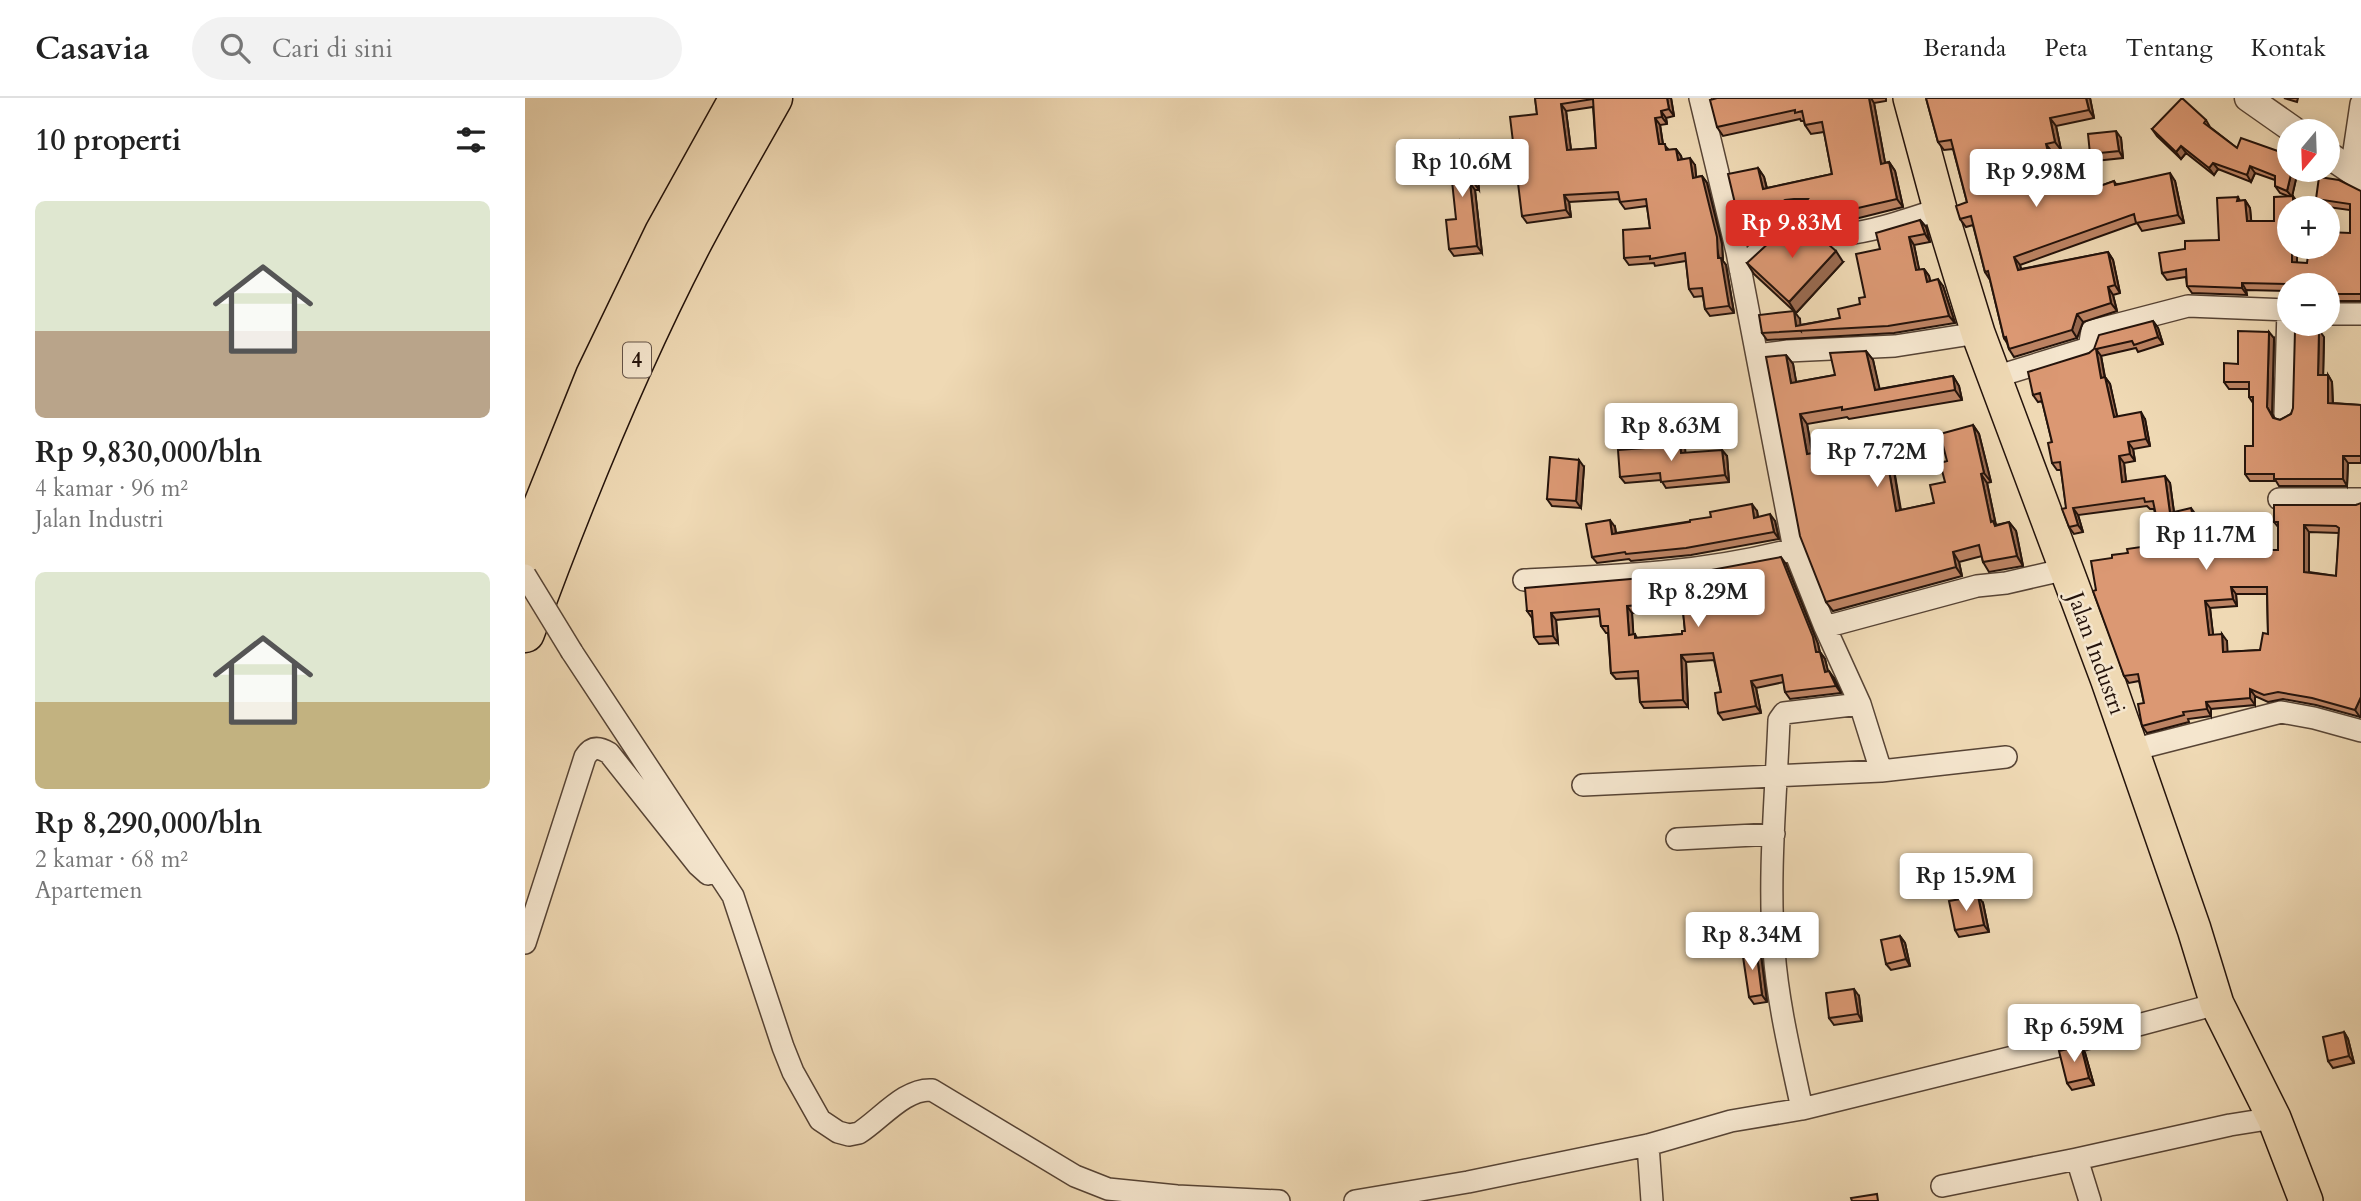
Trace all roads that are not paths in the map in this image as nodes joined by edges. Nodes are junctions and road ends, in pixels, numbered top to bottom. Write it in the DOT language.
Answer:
graph roads {
  1 [pos="739,98"];
  2 [pos="773,98"];
  3 [pos="1700,98"];
  4 [pos="1910,98"];
  5 [pos="2248,98"];
  6 [pos="2361,104"];
  7 [pos="2278,119"];
  8 [pos="2340,163"];
  9 [pos="2356,174"];
  10 [pos="1940,209"];
  11 [pos="1740,269"];
  12 [pos="2277,310"];
  13 [pos="2340,314"];
  14 [pos="2361,314"];
  15 [pos="1978,333"];
  16 [pos="2287,336"];
  17 [pos="1757,355"];
  18 [pos="1995,377"];
  19 [pos="2285,414"];
  20 [pos="2279,499"];
  21 [pos="2361,499"];
  22 [pos="525,550"];
  23 [pos="1794,550"];
  24 [pos="2067,569"];
  25 [pos="525,575"];
  26 [pos="1524,580"];
  27 [pos="1825,627"];
  28 [pos="525,633"];
  29 [pos="1860,704"];
  30 [pos="2361,731"];
  31 [pos="2132,750"];
  32 [pos="2006,757"];
  33 [pos="1881,771"];
  34 [pos="1777,776"];
  35 [pos="1583,785"];
  36 [pos="1774,834"];
  37 [pos="1677,839"];
  38 [pos="733,896"];
  39 [pos="525,943"];
  40 [pos="2217,1004"];
  41 [pos="1801,1109"];
  42 [pos="2274,1118"];
  43 [pos="1648,1145"];
  44 [pos="2077,1159"];
  45 [pos="1942,1186"];
  46 [pos="1175,1198"];
  47 [pos="1279,1201"];
  48 [pos="1355,1201"];
  49 [pos="1652,1201"];
  50 [pos="2090,1201"];
  51 [pos="2306,1201"];
  1 -- 22 [label="highway, 4"];
  2 -- 28 [label="highway, 4"];
  3 -- 11 [label="street"];
  4 -- 10 [label="main road, Jalan Industri"];
  5 -- 7 [label="street"];
  6 -- 9 [label="street"];
  8 -- 9 [label="street"];
  10 -- 11 [label="street"];
  10 -- 15 [label="main road, Jalan Industri"];
  11 -- 17 [label="street"];
  12 -- 18 [label="street"];
  13 -- 14 [label="street"];
  15 -- 17 [label="street"];
  15 -- 18 [label="main road, Jalan Industri"];
  16 -- 19 [label="street"];
  17 -- 23 [label="street"];
  18 -- 24 [label="main road, Jalan Industri"];
  20 -- 21 [label="street"];
  23 -- 26 [label="street"];
  23 -- 27 [label="street"];
  24 -- 27 [label="street"];
  24 -- 31 [label="main road, Jalan Industri"];
  25 -- 38 [label="street, bridge"];
  27 -- 29 [label="street"];
  29 -- 33 [label="street"];
  29 -- 34 [label="street"];
  30 -- 31 [label="street"];
  31 -- 40 [label="main road, Jalan Industri"];
  32 -- 33 [label="street"];
  33 -- 34 [label="street"];
  34 -- 35 [label="street"];
  34 -- 36 [label="street"];
  36 -- 37 [label="street"];
  36 -- 41 [label="street"];
  38 -- 39 [label="street"];
  38 -- 46 [label="street"];
  40 -- 41 [label="street"];
  40 -- 42 [label="main road, Jalan Industri"];
  41 -- 43 [label="street"];
  42 -- 44 [label="street"];
  42 -- 51 [label="main road, Jalan Industri"];
  43 -- 48 [label="street"];
  43 -- 49 [label="street"];
  44 -- 45 [label="street"];
  44 -- 50 [label="street"];
  46 -- 47 [label="street"];
}
